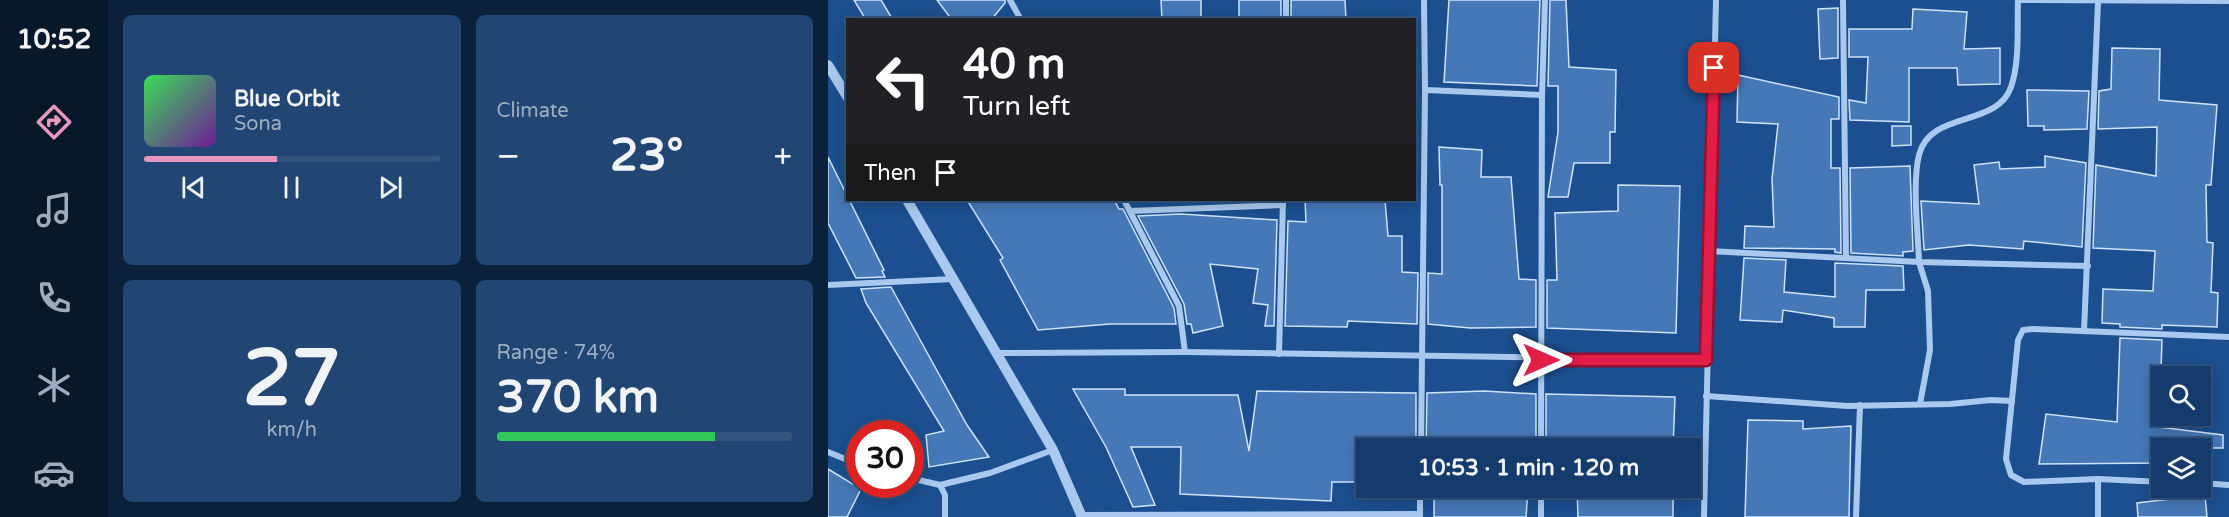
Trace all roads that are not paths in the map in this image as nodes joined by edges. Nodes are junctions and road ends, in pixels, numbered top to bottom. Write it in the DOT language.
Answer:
graph roads {
  1 [pos="1010,0"];
  2 [pos="1286,0"];
  3 [pos="1424,0"];
  4 [pos="1545,0"];
  5 [pos="1716,0"];
  6 [pos="1843,0"];
  7 [pos="2018,0"];
  8 [pos="2229,1"];
  9 [pos="2098,2"];
  10 [pos="1020,18"];
  11 [pos="1286,18"];
  12 [pos="828,65"];
  13 [pos="1425,90"];
  14 [pos="846,95"];
  15 [pos="1542,95"];
  16 [pos="908,201"];
  17 [pos="1125,201"];
  18 [pos="1283,202"];
  19 [pos="1130,211"];
  20 [pos="1709,251"];
  21 [pos="1845,258"];
  22 [pos="1919,262"];
  23 [pos="2088,266"];
  24 [pos="954,279"];
  25 [pos="828,285"];
  26 [pos="2084,331"];
  27 [pos="2229,337"];
  28 [pos="1185,352"];
  29 [pos="995,353"];
  30 [pos="1279,354"];
  31 [pos="1423,357"];
  32 [pos="1541,360"];
  33 [pos="1706,360"];
  34 [pos="1706,396"];
  35 [pos="2012,401"];
  36 [pos="1920,404"];
  37 [pos="1860,405"];
  38 [pos="1421,438"];
  39 [pos="1541,438"];
  40 [pos="1053,450"];
  41 [pos="828,452"];
  42 [pos="846,459"];
  43 [pos="2098,479"];
  44 [pos="924,481"];
  45 [pos="2151,481"];
  46 [pos="2211,484"];
  47 [pos="940,485"];
  48 [pos="2229,485"];
  49 [pos="1420,498"];
  50 [pos="1541,498"];
  51 [pos="1082,516"];
  52 [pos="1294,516"];
  53 [pos="1420,516"];
  54 [pos="945,517"];
  55 [pos="1541,517"];
  56 [pos="1704,517"];
  57 [pos="1857,517"];
  58 [pos="2098,517"];
  1 -- 10 [label="street"];
  2 -- 11 [label="street"];
  3 -- 13 [label="street"];
  4 -- 15 [label="street"];
  5 -- 20 [label="street"];
  6 -- 21 [label="street"];
  7 -- 9 [label="street"];
  7 -- 22 [label="street"];
  8 -- 9 [label="street"];
  9 -- 23 [label="street"];
  12 -- 14 [label="street"];
  13 -- 15 [label="street"];
  13 -- 31 [label="street"];
  15 -- 32 [label="street"];
  16 -- 24 [label="street"];
  17 -- 19 [label="street"];
  18 -- 19 [label="street"];
  18 -- 30 [label="street"];
  19 -- 28 [label="street"];
  20 -- 21 [label="street"];
  20 -- 33 [label="street"];
  21 -- 22 [label="street"];
  22 -- 23 [label="street"];
  22 -- 36 [label="street"];
  23 -- 26 [label="street"];
  24 -- 25 [label="street"];
  24 -- 29 [label="street"];
  26 -- 27 [label="street"];
  26 -- 35 [label="street"];
  28 -- 29 [label="street"];
  28 -- 30 [label="street"];
  29 -- 40 [label="street"];
  30 -- 31 [label="street"];
  31 -- 32 [label="street"];
  31 -- 38 [label="street"];
  32 -- 33 [label="street"];
  32 -- 39 [label="street"];
  33 -- 34 [label="street"];
  34 -- 37 [label="street"];
  34 -- 56 [label="street"];
  35 -- 36 [label="street"];
  35 -- 43 [label="street"];
  36 -- 37 [label="street"];
  37 -- 57 [label="street"];
  40 -- 47 [label="street"];
  40 -- 51 [label="street"];
  41 -- 42 [label="street"];
  43 -- 45 [label="street"];
  43 -- 58 [label="street"];
  44 -- 47 [label="street"];
  46 -- 48 [label="street"];
  47 -- 54 [label="street"];
  49 -- 53 [label="street"];
  50 -- 55 [label="street"];
  51 -- 52 [label="street"];
  52 -- 53 [label="street"];
}
